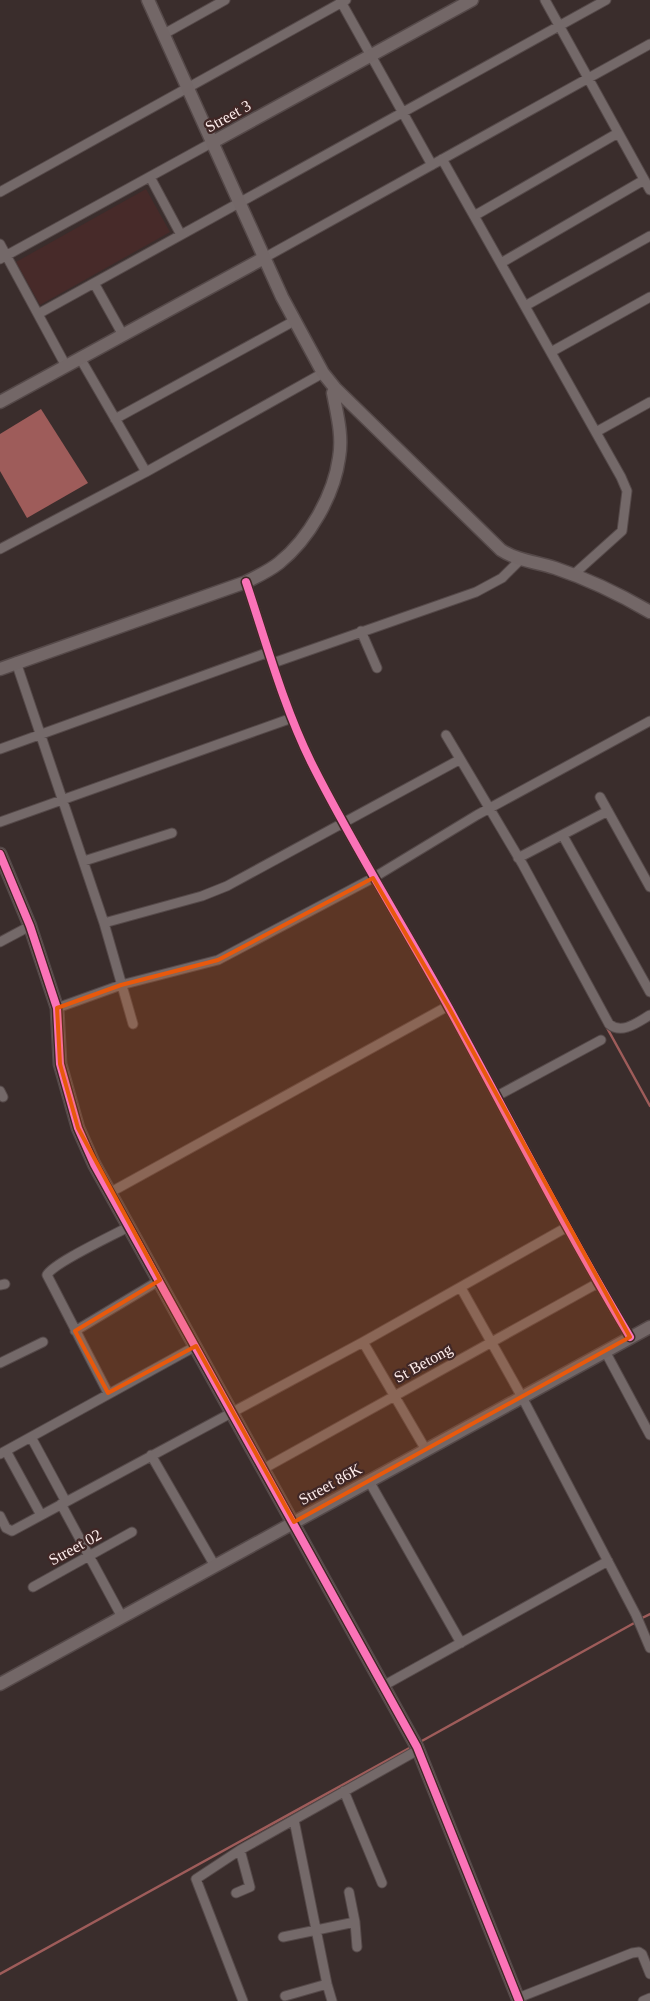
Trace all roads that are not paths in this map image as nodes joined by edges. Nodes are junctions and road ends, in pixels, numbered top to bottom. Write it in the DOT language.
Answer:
graph roads {
  1 [pos="148,0"];
  2 [pos="225,0"];
  3 [pos="472,0"];
  4 [pos="546,0"];
  5 [pos="606,0"];
  6 [pos="342,1"];
  7 [pos="560,26"];
  8 [pos="164,34"];
  9 [pos="650,44"];
  10 [pos="370,56"];
  11 [pos="588,78"];
  12 [pos="188,87"];
  13 [pos="403,113"];
  14 [pos="618,133"];
  15 [pos="214,142"];
  16 [pos="442,159"];
  17 [pos="432,165"];
  18 [pos="150,177"];
  19 [pos="644,180"];
  20 [pos="650,190"];
  21 [pos="0,192"];
  22 [pos="240,202"];
  23 [pos="474,216"];
  24 [pos="180,236"];
  25 [pos="650,236"];
  26 [pos="0,244"];
  27 [pos="4,258"];
  28 [pos="264,258"];
  29 [pos="500,263"];
  30 [pos="94,283"];
  31 [pos="650,296"];
  32 [pos="525,306"];
  33 [pos="38,314"];
  34 [pos="294,320"];
  35 [pos="123,335"];
  36 [pos="551,352"];
  37 [pos="80,358"];
  38 [pos="66,366"];
  39 [pos="323,373"];
  40 [pos="335,388"];
  41 [pos="0,402"];
  42 [pos="650,402"];
  43 [pos="115,419"];
  44 [pos="596,432"];
  45 [pos="146,472"];
  46 [pos="0,549"];
  47 [pos="520,560"];
  48 [pos="573,575"];
  49 [pos="246,582"];
  50 [pos="650,612"];
  51 [pos="362,631"];
  52 [pos="269,652"];
  53 [pos="16,662"];
  54 [pos="273,663"];
  55 [pos="377,668"];
  56 [pos="0,669"];
  57 [pos="292,718"];
  58 [pos="650,721"];
  59 [pos="41,734"];
  60 [pos="446,735"];
  61 [pos="0,750"];
  62 [pos="459,760"];
  63 [pos="600,797"];
  64 [pos="63,801"];
  65 [pos="489,809"];
  66 [pos="608,811"];
  67 [pos="0,822"];
  68 [pos="344,823"];
  69 [pos="172,833"];
  70 [pos="563,836"];
  71 [pos="0,854"];
  72 [pos="518,858"];
  73 [pos="84,861"];
  74 [pos="374,878"];
  75 [pos="650,887"];
  76 [pos="104,923"];
  77 [pos="30,926"];
  78 [pos="0,942"];
  79 [pos="121,985"];
  80 [pos="650,992"];
  81 [pos="448,1006"];
  82 [pos="57,1008"];
  83 [pos="650,1015"];
  84 [pos="132,1024"];
  85 [pos="601,1040"];
  86 [pos="497,1096"];
  87 [pos="111,1192"];
  88 [pos="130,1226"];
  89 [pos="567,1227"];
  90 [pos="160,1280"];
  91 [pos="598,1283"];
  92 [pos="461,1288"];
  93 [pos="650,1326"];
  94 [pos="75,1331"];
  95 [pos="630,1337"];
  96 [pos="43,1342"];
  97 [pos="363,1342"];
  98 [pos="492,1342"];
  99 [pos="196,1346"];
  100 [pos="605,1351"];
  101 [pos="0,1363"];
  102 [pos="108,1393"];
  103 [pos="396,1395"];
  104 [pos="522,1397"];
  105 [pos="231,1412"];
  106 [pos="650,1435"];
  107 [pos="31,1437"];
  108 [pos="426,1450"];
  109 [pos="3,1452"];
  110 [pos="151,1455"];
  111 [pos="262,1469"];
  112 [pos="369,1481"];
  113 [pos="63,1503"];
  114 [pos="41,1515"];
  115 [pos="0,1516"];
  116 [pos="294,1522"];
  117 [pos="132,1532"];
  118 [pos="89,1556"];
  119 [pos="608,1561"];
  120 [pos="215,1566"];
  121 [pos="33,1587"];
  122 [pos="122,1617"];
  123 [pos="461,1643"];
  124 [pos="650,1648"];
  125 [pos="0,1684"];
  126 [pos="383,1686"];
  127 [pos="416,1746"];
  128 [pos="344,1791"];
  129 [pos="294,1820"];
  130 [pos="240,1850"];
  131 [pos="382,1884"];
  132 [pos="349,1892"];
  133 [pos="236,1893"];
  134 [pos="356,1922"];
  135 [pos="316,1930"];
  136 [pos="283,1937"];
  137 [pos="357,1947"];
  138 [pos="650,1974"];
  139 [pos="327,1984"];
  140 [pos="285,1996"];
  141 [pos="650,1998"];
  142 [pos="519,2000"];
  143 [pos="243,2001"];
  144 [pos="332,2001"];
  145 [pos="644,2001"];
  1 -- 8 [label="street"];
  2 -- 8 [label="street"];
  3 -- 10 [label="street, Street 3"];
  4 -- 7 [label="street"];
  5 -- 7 [label="street"];
  6 -- 10 [label="street"];
  6 -- 12 [label="street"];
  7 -- 11 [label="street"];
  7 -- 13 [label="street"];
  8 -- 12 [label="street"];
  9 -- 11 [label="street"];
  10 -- 13 [label="street"];
  10 -- 15 [label="street, Street 3"];
  11 -- 14 [label="street"];
  11 -- 16 [label="street"];
  12 -- 15 [label="street"];
  12 -- 21 [label="street"];
  13 -- 17 [label="street"];
  13 -- 22 [label="street"];
  14 -- 19 [label="street"];
  14 -- 23 [label="street"];
  15 -- 18 [label="street, Street 3"];
  15 -- 22 [label="street"];
  16 -- 17 [label="street"];
  16 -- 23 [label="street"];
  17 -- 28 [label="street"];
  18 -- 24 [label="street"];
  18 -- 27 [label="street, Street 3"];
  19 -- 20 [label="street"];
  19 -- 29 [label="street"];
  22 -- 24 [label="street"];
  22 -- 28 [label="street"];
  23 -- 29 [label="street"];
  24 -- 30 [label="street"];
  25 -- 32 [label="street"];
  26 -- 27 [label="street"];
  27 -- 33 [label="street"];
  28 -- 34 [label="street"];
  28 -- 35 [label="street"];
  29 -- 32 [label="street"];
  30 -- 33 [label="street"];
  30 -- 35 [label="street"];
  31 -- 36 [label="street"];
  32 -- 36 [label="street"];
  33 -- 38 [label="street"];
  34 -- 39 [label="street"];
  34 -- 43 [label="street"];
  35 -- 37 [label="street"];
  36 -- 44 [label="street"];
  37 -- 38 [label="street"];
  37 -- 43 [label="street"];
  38 -- 41 [label="street"];
  39 -- 40 [label="street"];
  39 -- 45 [label="street"];
  40 -- 47 [label="street"];
  40 -- 49 [label="street"];
  42 -- 44 [label="street"];
  43 -- 45 [label="street"];
  44 -- 48 [label="street"];
  45 -- 46 [label="street"];
  47 -- 48 [label="street"];
  47 -- 51 [label="street"];
  48 -- 50 [label="street"];
  49 -- 52 [label="street"];
  49 -- 53 [label="street"];
  51 -- 54 [label="street"];
  51 -- 55 [label="street"];
  52 -- 54 [label="street"];
  52 -- 59 [label="street"];
  53 -- 56 [label="street"];
  53 -- 59 [label="street"];
  54 -- 57 [label="street"];
  57 -- 64 [label="street"];
  57 -- 68 [label="street"];
  58 -- 65 [label="street"];
  59 -- 61 [label="street"];
  59 -- 64 [label="street"];
  60 -- 62 [label="street"];
  62 -- 65 [label="street"];
  62 -- 68 [label="street"];
  63 -- 66 [label="street"];
  64 -- 67 [label="street"];
  64 -- 73 [label="street"];
  65 -- 72 [label="street"];
  65 -- 74 [label="street"];
  66 -- 70 [label="street"];
  66 -- 75 [label="street"];
  68 -- 74 [label="street"];
  68 -- 76 [label="street"];
  69 -- 73 [label="street"];
  70 -- 72 [label="street"];
  70 -- 80 [label="street"];
  71 -- 77 [label="street"];
  72 -- 83 [label="street"];
  73 -- 76 [label="street"];
  74 -- 79 [label="street"];
  74 -- 81 [label="street"];
  76 -- 79 [label="street"];
  77 -- 78 [label="street"];
  77 -- 82 [label="street"];
  79 -- 82 [label="street"];
  79 -- 84 [label="street"];
  81 -- 86 [label="street"];
  81 -- 87 [label="street"];
  82 -- 87 [label="street"];
  85 -- 86 [label="street"];
  86 -- 89 [label="street"];
  87 -- 88 [label="street"];
  88 -- 90 [label="street"];
  88 -- 94 [label="street"];
  89 -- 91 [label="street"];
  89 -- 92 [label="street"];
  90 -- 94 [label="street"];
  90 -- 99 [label="street"];
  91 -- 95 [label="street"];
  91 -- 98 [label="street, St Betong"];
  92 -- 97 [label="street"];
  92 -- 98 [label="street"];
  93 -- 95 [label="street, Street 86K"];
  94 -- 102 [label="street"];
  95 -- 100 [label="street, Street 86K"];
  96 -- 101 [label="street"];
  97 -- 103 [label="street"];
  97 -- 105 [label="street"];
  98 -- 103 [label="street, St Betong"];
  98 -- 104 [label="street"];
  99 -- 102 [label="street"];
  99 -- 105 [label="street"];
  100 -- 104 [label="street, Street 86K"];
  100 -- 106 [label="street"];
  102 -- 107 [label="street"];
  103 -- 108 [label="street"];
  103 -- 111 [label="street, St Betong"];
  104 -- 108 [label="street, Street 86K"];
  104 -- 119 [label="street"];
  105 -- 110 [label="street"];
  105 -- 111 [label="street"];
  107 -- 109 [label="street"];
  107 -- 113 [label="street"];
  108 -- 112 [label="street, Street 86K"];
  109 -- 114 [label="street"];
  110 -- 113 [label="street"];
  110 -- 120 [label="street"];
  111 -- 116 [label="street"];
  112 -- 116 [label="street, Street 86K"];
  112 -- 123 [label="street"];
  113 -- 114 [label="street"];
  113 -- 118 [label="street"];
  114 -- 115 [label="street"];
  116 -- 120 [label="street, Street 86K"];
  116 -- 126 [label="street"];
  117 -- 118 [label="street, Street 02"];
  118 -- 121 [label="street, Street 02"];
  118 -- 122 [label="street"];
  119 -- 123 [label="street"];
  119 -- 124 [label="street"];
  120 -- 122 [label="street, Street 86K"];
  122 -- 125 [label="street, Street 86K"];
  123 -- 126 [label="street"];
  126 -- 127 [label="street"];
  127 -- 128 [label="street"];
  127 -- 142 [label="street"];
  128 -- 129 [label="street"];
  128 -- 131 [label="street"];
  129 -- 130 [label="street"];
  129 -- 135 [label="street"];
  130 -- 133 [label="street"];
  130 -- 143 [label="street"];
  132 -- 134 [label="street"];
  134 -- 135 [label="street"];
  134 -- 137 [label="street"];
  135 -- 136 [label="street"];
  135 -- 139 [label="street"];
  138 -- 142 [label="street"];
  139 -- 140 [label="street"];
  139 -- 144 [label="street"];
  141 -- 145 [label="street"];
}
